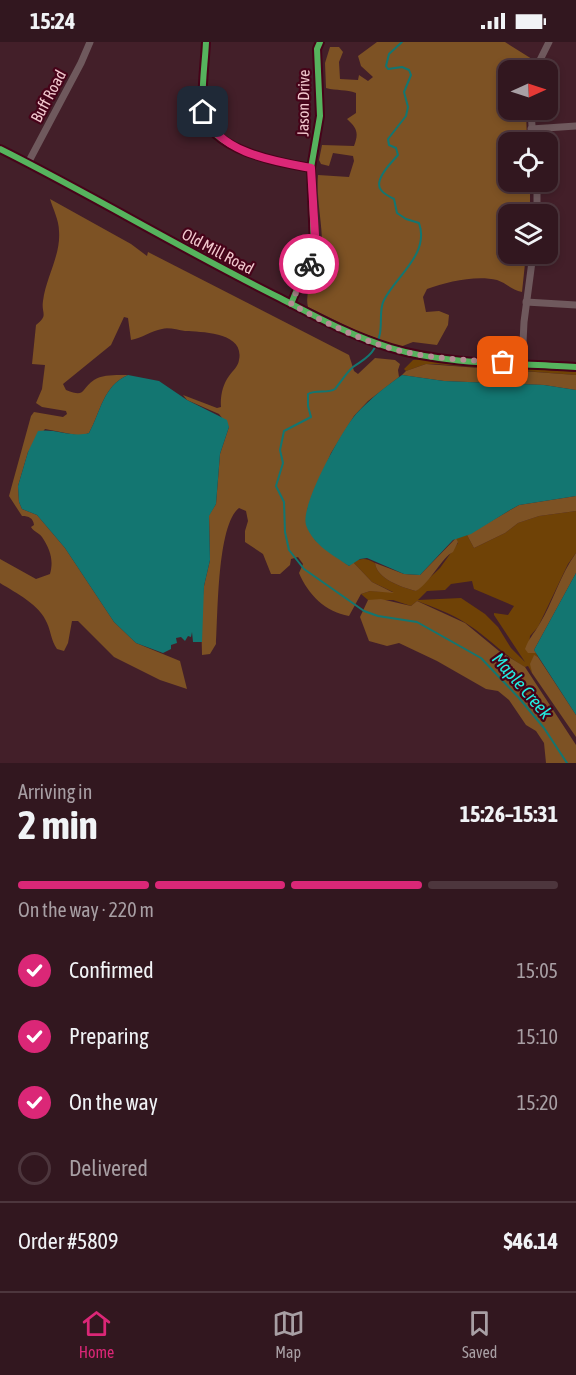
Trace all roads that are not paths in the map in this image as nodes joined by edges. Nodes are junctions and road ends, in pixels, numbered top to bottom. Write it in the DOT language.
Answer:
graph roads {
  1 [pos="90,42"];
  2 [pos="207,42"];
  3 [pos="320,42"];
  4 [pos="549,42"];
  5 [pos="540,60"];
  6 [pos="531,120"];
  7 [pos="576,126"];
  8 [pos="531,129"];
  9 [pos="531,132"];
  10 [pos="0,148"];
  11 [pos="28,163"];
  12 [pos="311,168"];
  13 [pos="532,264"];
  14 [pos="526,302"];
  15 [pos="291,304"];
  16 [pos="576,305"];
  17 [pos="522,363"];
  18 [pos="576,367"];
  1 -- 11 [label="street, Buff Road"];
  2 -- 12 [label="street"];
  3 -- 12 [label="street, Jason Drive"];
  4 -- 5 [label="street"];
  6 -- 8 [label="street"];
  7 -- 8 [label="street"];
  8 -- 9 [label="street"];
  10 -- 11 [label="street, Old Mill Road"];
  11 -- 15 [label="street, Old Mill Road"];
  12 -- 15 [label="street, Jason Drive"];
  13 -- 14 [label="street"];
  14 -- 16 [label="street"];
  14 -- 17 [label="street"];
  15 -- 17 [label="street, Old Mill Road"];
  17 -- 18 [label="street, Old Mill Road"];
}
